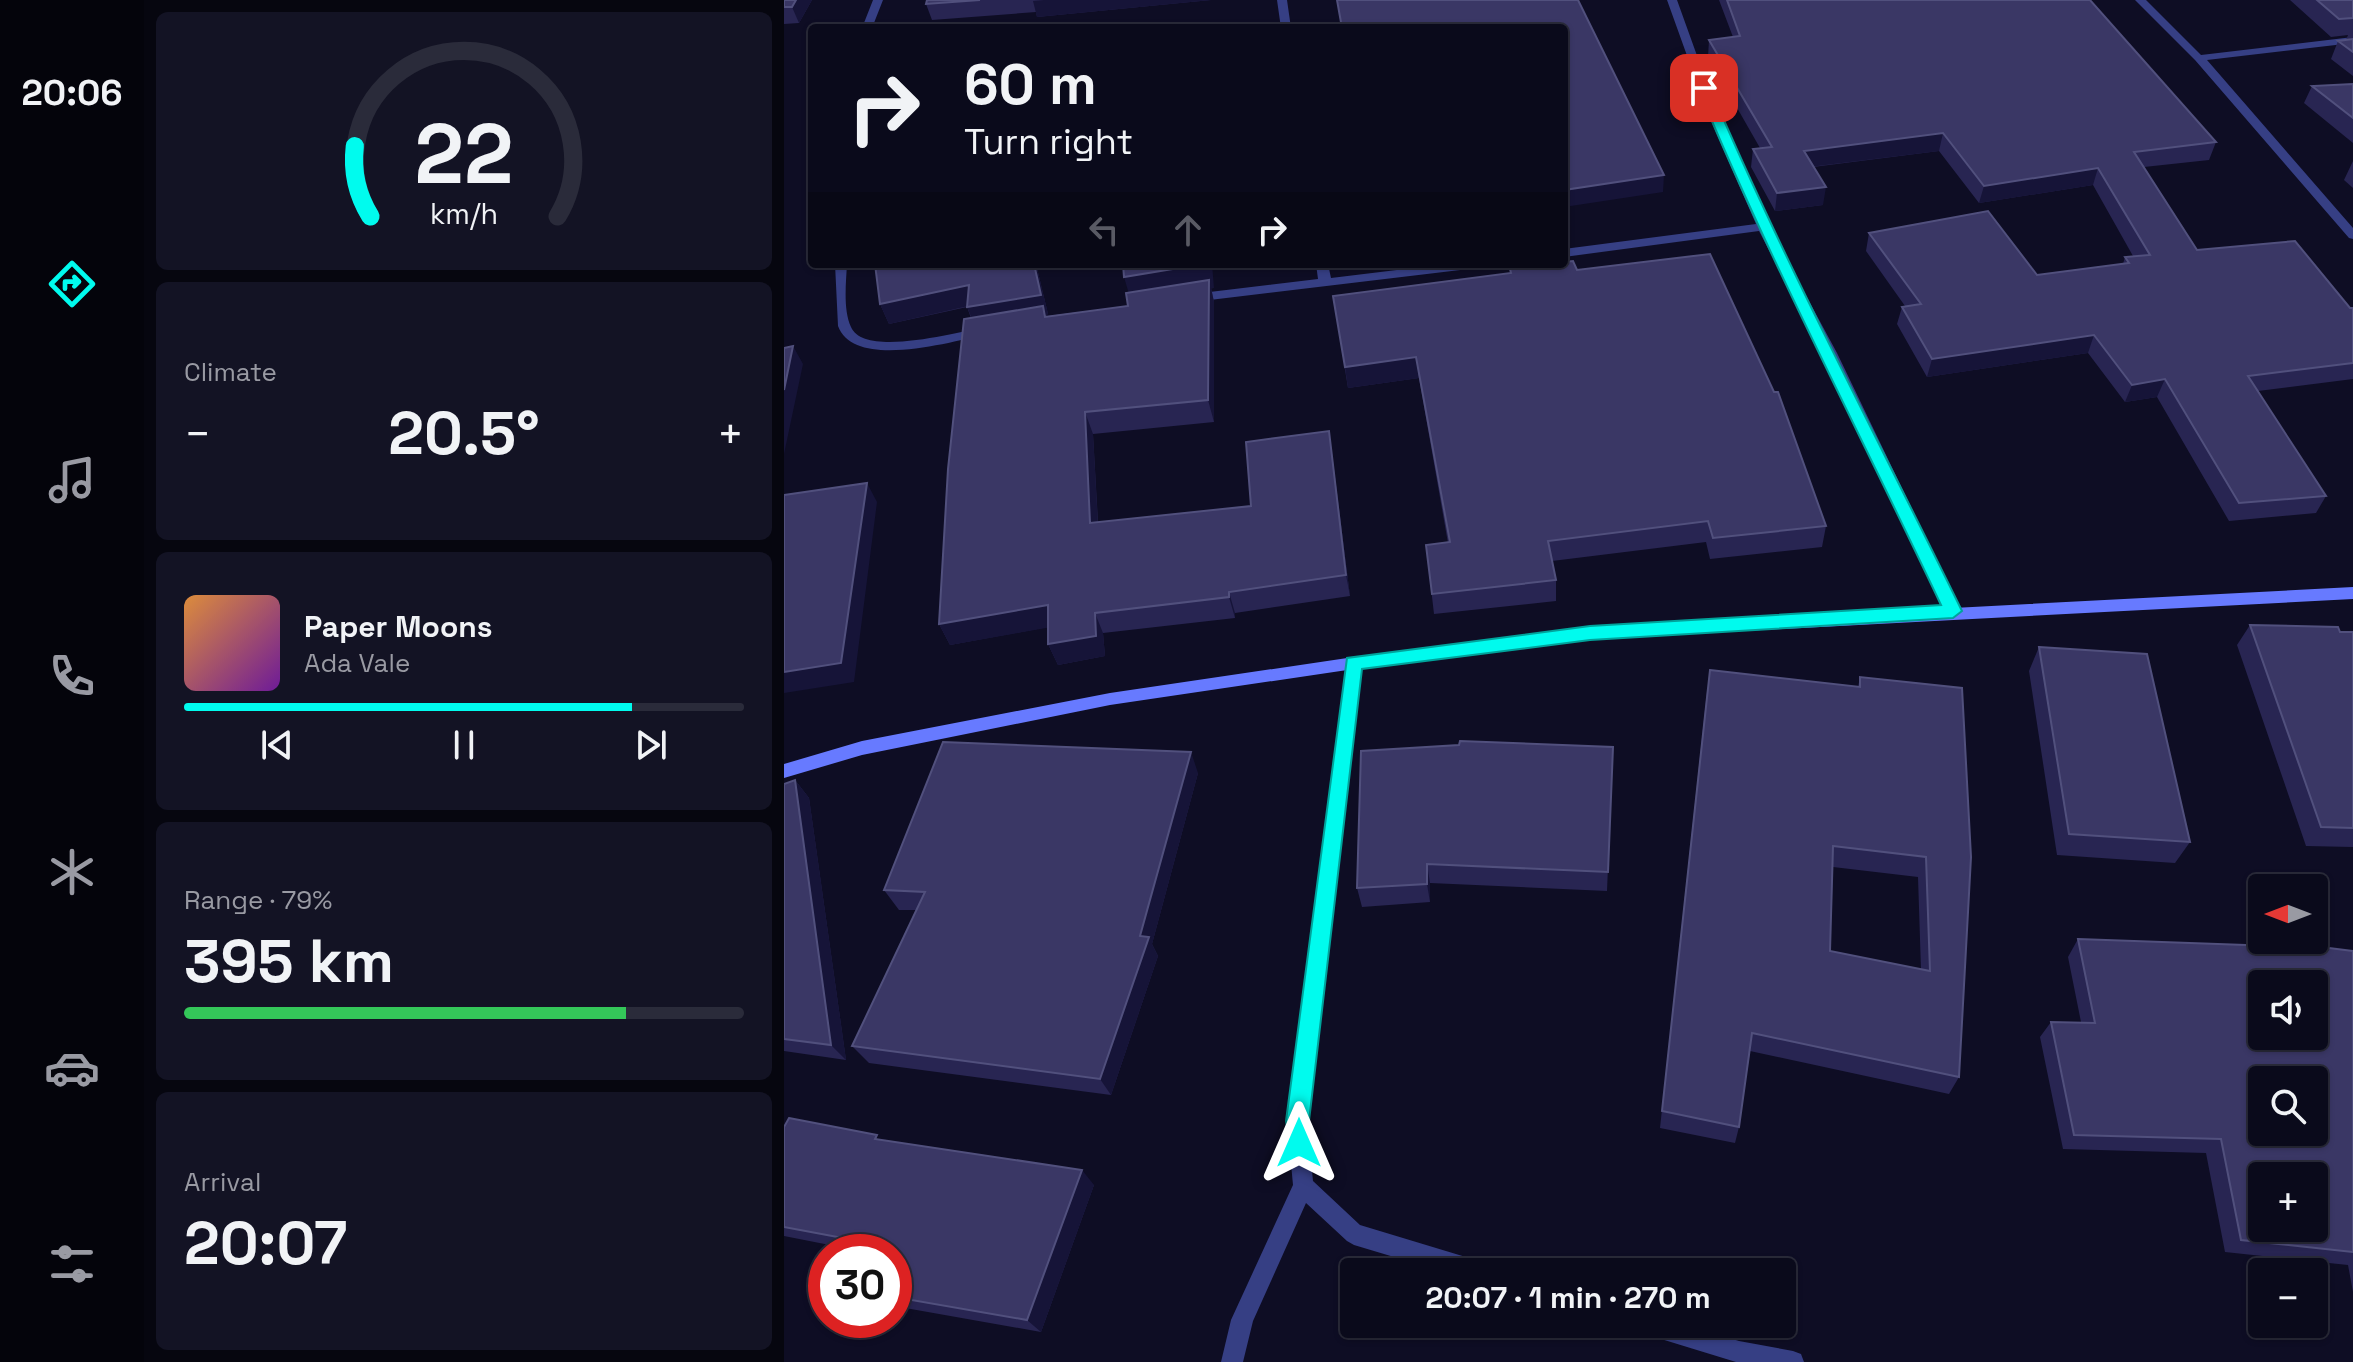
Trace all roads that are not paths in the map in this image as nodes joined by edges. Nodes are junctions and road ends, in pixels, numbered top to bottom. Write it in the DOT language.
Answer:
graph roads {
  1 [pos="878,0"];
  2 [pos="1282,0"];
  3 [pos="1672,0"];
  4 [pos="2140,0"];
  5 [pos="869,24"];
  6 [pos="1285,24"];
  7 [pos="2353,40"];
  8 [pos="2199,58"];
  9 [pos="1763,227"];
  10 [pos="2353,235"];
  11 [pos="1568,252"];
  12 [pos="841,268"];
  13 [pos="1323,268"];
  14 [pos="1441,268"];
  15 [pos="1325,281"];
  16 [pos="1174,301"];
  17 [pos="996,329"];
  18 [pos="2353,593"];
  19 [pos="1953,611"];
  20 [pos="1354,663"];
  21 [pos="784,771"];
  22 [pos="1303,1186"];
  23 [pos="1433,1258"];
  24 [pos="1694,1338"];
  25 [pos="1232,1362"];
  26 [pos="1793,1362"];
  1 -- 5 [label="street"];
  2 -- 6 [label="street"];
  3 -- 9 [label="street"];
  4 -- 8 [label="street"];
  7 -- 8 [label="street"];
  8 -- 10 [label="street"];
  9 -- 11 [label="street"];
  9 -- 19 [label="street"];
  12 -- 17 [label="street"];
  13 -- 15 [label="street"];
  14 -- 15 [label="street"];
  15 -- 16 [label="street"];
  18 -- 19 [label="street"];
  19 -- 20 [label="street"];
  20 -- 21 [label="street"];
  20 -- 22 [label="street"];
  22 -- 23 [label="street"];
  22 -- 25 [label="street"];
  24 -- 26 [label="street"];
}
